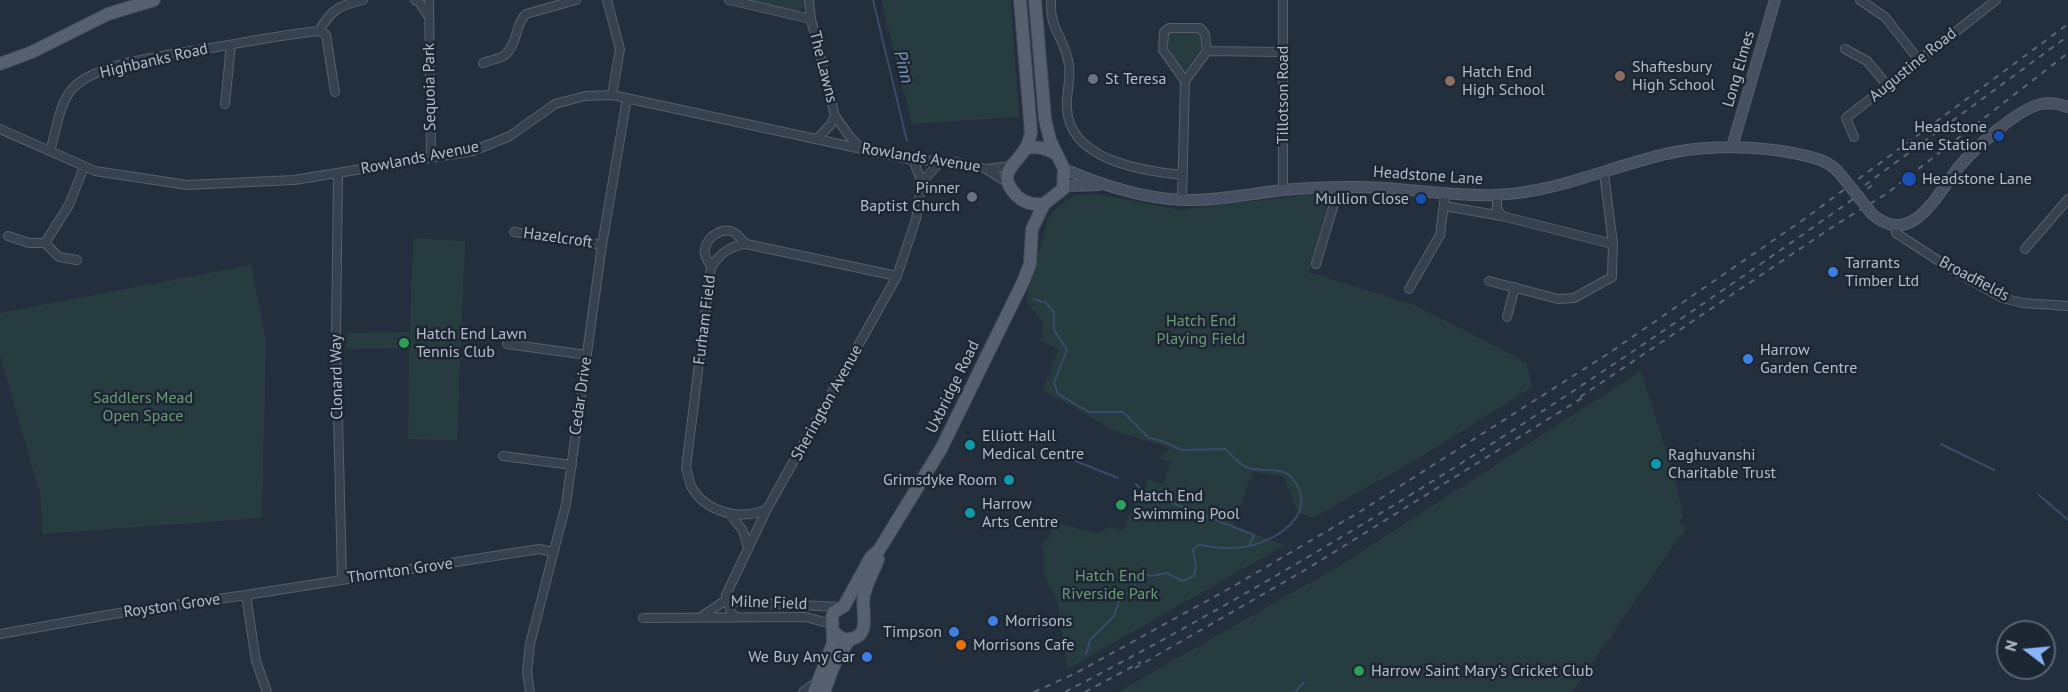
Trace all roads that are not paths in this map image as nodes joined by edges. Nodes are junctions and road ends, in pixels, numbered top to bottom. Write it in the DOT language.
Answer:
graph roads {
  1 [pos="154,0"];
  2 [pos="363,0"];
  3 [pos="415,0"];
  4 [pos="429,0"];
  5 [pos="576,0"];
  6 [pos="607,0"];
  7 [pos="729,0"];
  8 [pos="809,0"];
  9 [pos="1020,0"];
  10 [pos="1035,0"];
  11 [pos="1051,0"];
  12 [pos="1283,0"];
  13 [pos="1775,0"];
  14 [pos="1860,0"];
  15 [pos="1996,0"];
  16 [pos="429,17"];
  17 [pos="811,19"];
  18 [pos="319,31"];
  19 [pos="231,45"];
  20 [pos="1845,49"];
  21 [pos="1207,51"];
  22 [pos="1283,52"];
  23 [pos="1918,60"];
  24 [pos="483,63"];
  25 [pos="0,64"];
  26 [pos="1185,81"];
  27 [pos="1887,85"];
  28 [pos="335,92"];
  29 [pos="612,95"];
  30 [pos="627,98"];
  31 [pos="225,104"];
  32 [pos="2068,107"];
  33 [pos="835,116"];
  34 [pos="0,129"];
  35 [pos="1854,137"];
  36 [pos="817,138"];
  37 [pos="1732,147"];
  38 [pos="1026,148"];
  39 [pos="862,149"];
  40 [pos="50,152"];
  41 [pos="1056,154"];
  42 [pos="431,158"];
  43 [pos="913,160"];
  44 [pos="941,161"];
  45 [pos="1010,166"];
  46 [pos="84,167"];
  47 [pos="986,169"];
  48 [pos="1064,170"];
  49 [pos="1604,173"];
  50 [pos="338,174"];
  51 [pos="1182,175"];
  52 [pos="922,182"];
  53 [pos="1008,183"];
  54 [pos="1101,184"];
  55 [pos="1339,187"];
  56 [pos="1063,189"];
  57 [pos="1283,190"];
  58 [pos="1497,195"];
  59 [pos="2068,199"];
  60 [pos="1182,200"];
  61 [pos="1444,200"];
  62 [pos="1026,202"];
  63 [pos="1044,204"];
  64 [pos="1502,216"];
  65 [pos="1896,225"];
  66 [pos="1032,229"];
  67 [pos="514,232"];
  68 [pos="8,236"];
  69 [pos="45,243"];
  70 [pos="746,243"];
  71 [pos="1613,244"];
  72 [pos="602,245"];
  73 [pos="2025,249"];
  74 [pos="77,260"];
  75 [pos="1316,264"];
  76 [pos="711,267"];
  77 [pos="897,276"];
  78 [pos="1489,280"];
  79 [pos="1515,287"];
  80 [pos="1409,289"];
  81 [pos="2068,306"];
  82 [pos="1507,317"];
  83 [pos="507,344"];
  84 [pos="587,355"];
  85 [pos="502,456"];
  86 [pos="572,465"];
  87 [pos="767,509"];
  88 [pos="730,514"];
  89 [pos="748,547"];
  90 [pos="879,550"];
  91 [pos="553,552"];
  92 [pos="342,579"];
  93 [pos="246,595"];
  94 [pos="726,600"];
  95 [pos="843,606"];
  96 [pos="863,615"];
  97 [pos="702,616"];
  98 [pos="736,617"];
  99 [pos="643,618"];
  100 [pos="832,628"];
  101 [pos="0,634"];
  102 [pos="849,640"];
  103 [pos="818,689"];
  104 [pos="267,692"];
  105 [pos="531,692"];
  106 [pos="803,692"];
  1 -- 25 [label="main road"];
  2 -- 18 [label="street"];
  3 -- 16 [label="street"];
  4 -- 16 [label="street, Sequoia Park"];
  5 -- 24 [label="street"];
  6 -- 29 [label="street"];
  7 -- 17 [label="street, The Lawns"];
  8 -- 17 [label="street, The Lawns"];
  9 -- 38 [label="main road"];
  10 -- 41 [label="main road"];
  11 -- 51 [label="street"];
  12 -- 22 [label="street, Tillotson Road"];
  13 -- 37 [label="street, Long Elmes"];
  14 -- 23 [label="street"];
  15 -- 23 [label="street, Augustine Road"];
  16 -- 42 [label="street, Sequoia Park"];
  17 -- 33 [label="street, The Lawns"];
  18 -- 19 [label="street, Highbanks Road"];
  18 -- 28 [label="street"];
  19 -- 31 [label="street"];
  19 -- 40 [label="street, Highbanks Road"];
  20 -- 27 [label="street"];
  21 -- 22 [label="street"];
  21 -- 26 [label="street"];
  21 -- 26 [label="street"];
  22 -- 57 [label="street, Tillotson Road"];
  23 -- 27 [label="street, Augustine Road"];
  26 -- 51 [label="street"];
  27 -- 35 [label="street, Augustine Road"];
  29 -- 30 [label="street, Rowlands Avenue"];
  29 -- 42 [label="street, Rowlands Avenue"];
  30 -- 36 [label="street, Rowlands Avenue"];
  30 -- 72 [label="street, Cedar Drive"];
  32 -- 65 [label="street"];
  33 -- 36 [label="street"];
  33 -- 39 [label="street"];
  34 -- 40 [label="street, Rowlands Avenue"];
  36 -- 39 [label="street, Rowlands Avenue"];
  37 -- 49 [label="street, Headstone Lane"];
  37 -- 65 [label="street, Headstone Lane, bridge"];
  38 -- 41 [label="main road"];
  38 -- 45 [label="main road"];
  39 -- 43 [label="street, Rowlands Avenue"];
  40 -- 46 [label="street, Rowlands Avenue"];
  41 -- 48 [label="main road"];
  42 -- 50 [label="street, Rowlands Avenue"];
  43 -- 44 [label="street, Rowlands Avenue"];
  43 -- 52 [label="street"];
  44 -- 47 [label="street, Rowlands Avenue"];
  44 -- 52 [label="street"];
  45 -- 47 [label="street, Rowlands Avenue"];
  45 -- 53 [label="main road"];
  46 -- 50 [label="street, Rowlands Avenue"];
  46 -- 69 [label="street"];
  47 -- 53 [label="street"];
  48 -- 54 [label="street, Headstone Lane"];
  48 -- 56 [label="main road"];
  49 -- 58 [label="street, Headstone Lane"];
  49 -- 71 [label="street"];
  50 -- 92 [label="street, Clonard Way"];
  51 -- 60 [label="street"];
  52 -- 77 [label="street, Sherington Avenue"];
  53 -- 62 [label="main road"];
  54 -- 56 [label="street, Headstone Lane"];
  54 -- 60 [label="street, Headstone Lane"];
  55 -- 57 [label="street, Headstone Lane"];
  55 -- 61 [label="street, Headstone Lane"];
  55 -- 75 [label="street"];
  56 -- 63 [label="main road, Uxbridge Road"];
  57 -- 60 [label="street, Headstone Lane"];
  58 -- 61 [label="street, Headstone Lane"];
  58 -- 64 [label="street"];
  59 -- 73 [label="street"];
  61 -- 64 [label="street"];
  61 -- 80 [label="street"];
  62 -- 63 [label="main road"];
  62 -- 66 [label="main road, Uxbridge Road"];
  63 -- 66 [label="main road, Uxbridge Road"];
  64 -- 71 [label="street"];
  65 -- 81 [label="street, Broadfields"];
  66 -- 90 [label="main road, Uxbridge Road"];
  67 -- 72 [label="street, Hazelcroft"];
  68 -- 69 [label="street"];
  69 -- 74 [label="street"];
  70 -- 76 [label="street, Furham Field"];
  70 -- 76 [label="street"];
  70 -- 77 [label="street"];
  71 -- 79 [label="street"];
  72 -- 84 [label="street, Cedar Drive"];
  76 -- 88 [label="street, Furham Field"];
  77 -- 87 [label="street, Sherington Avenue"];
  78 -- 79 [label="street"];
  79 -- 82 [label="street"];
  83 -- 84 [label="street"];
  84 -- 86 [label="street, Cedar Drive"];
  85 -- 86 [label="street"];
  86 -- 91 [label="street, Cedar Drive"];
  87 -- 88 [label="street, Furham Field"];
  87 -- 89 [label="street, Sherington Avenue"];
  88 -- 89 [label="street"];
  89 -- 94 [label="street, Sherington Avenue"];
  90 -- 95 [label="main road, Uxbridge Road"];
  90 -- 96 [label="main road, Uxbridge Road"];
  91 -- 92 [label="street, Thornton Grove"];
  91 -- 105 [label="street, Cedar Drive"];
  92 -- 93 [label="street, Thornton Grove"];
  93 -- 101 [label="street, Royston Grove"];
  93 -- 104 [label="street"];
  94 -- 95 [label="street, Milne Field"];
  94 -- 97 [label="street, Milne Field"];
  94 -- 98 [label="street"];
  95 -- 96 [label="main road"];
  95 -- 100 [label="main road, Uxbridge Road"];
  96 -- 102 [label="main road, Uxbridge Road"];
  97 -- 98 [label="street, Milne Field"];
  97 -- 99 [label="street, Milne Field"];
  98 -- 100 [label="street, Milne Field"];
  100 -- 102 [label="main road"];
  100 -- 103 [label="main road, Uxbridge Road"];
  102 -- 103 [label="main road, Uxbridge Road"];
  103 -- 106 [label="street"];
}
